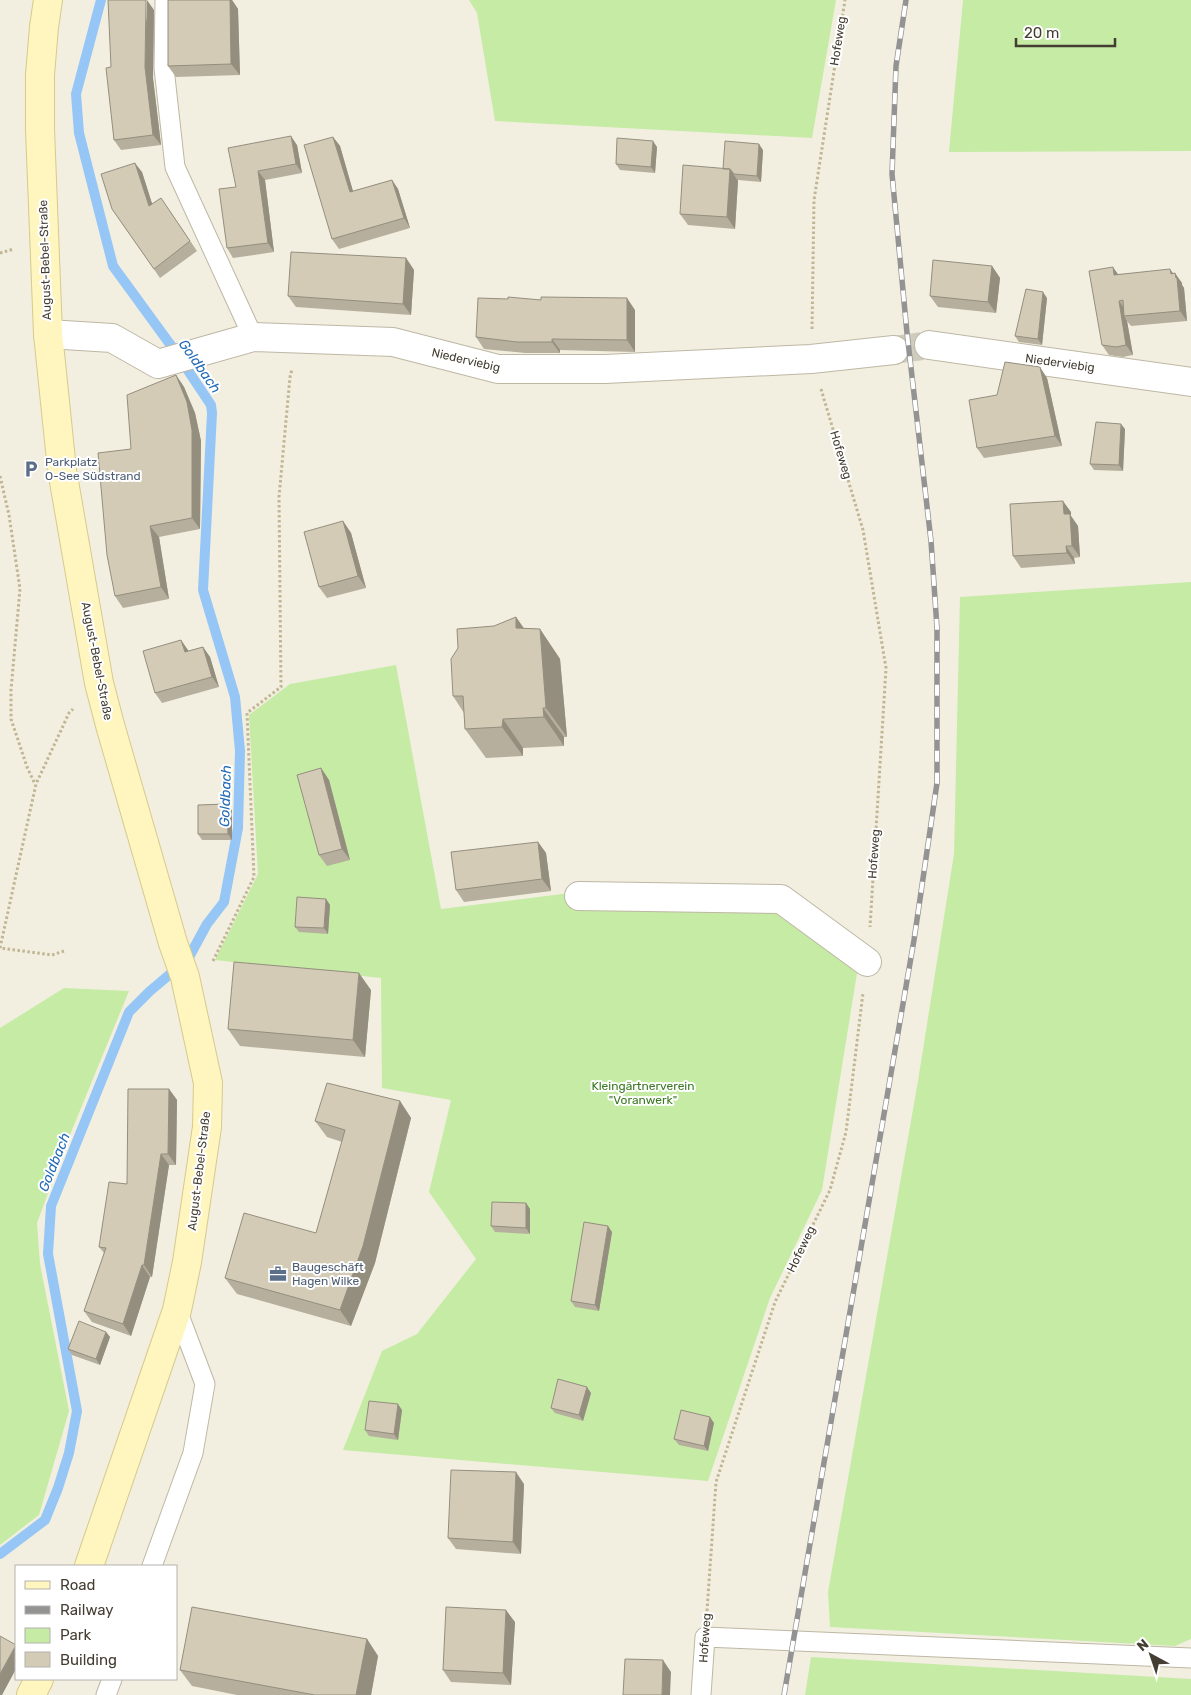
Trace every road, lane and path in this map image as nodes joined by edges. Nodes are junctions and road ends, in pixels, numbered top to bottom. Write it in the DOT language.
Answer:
graph roads {
  1 [pos="48,0"];
  2 [pos="165,0"];
  3 [pos="845,0"];
  4 [pos="48,334"];
  5 [pos="253,338"];
  6 [pos="301,340"];
  7 [pos="928,345"];
  8 [pos="894,350"];
  9 [pos="812,359"];
  10 [pos="1191,382"];
  11 [pos="0,476"];
  12 [pos="100,682"];
  13 [pos="36,784"];
  14 [pos="579,896"];
  15 [pos="0,948"];
  16 [pos="64,951"];
  17 [pos="867,962"];
  18 [pos="187,986"];
  19 [pos="177,1310"];
  20 [pos="89,1565"];
  21 [pos="152,1565"];
  22 [pos="705,1637"];
  23 [pos="1191,1658"];
  24 [pos="39,1680"];
  25 [pos="112,1680"];
  26 [pos="32,1695"];
  27 [pos="106,1695"];
  28 [pos="701,1695"];
  1 -- 4 [label="street, August-Bebel-Straße"];
  2 -- 5 [label="lane"];
  3 -- 9 [label="path, Hofeweg"];
  4 -- 5 [label="street, Niederviebig"];
  4 -- 12 [label="street, August-Bebel-Straße"];
  5 -- 6 [label="street, Niederviebig"];
  6 -- 9 [label="street, Niederviebig"];
  6 -- 18 [label="path"];
  7 -- 10 [label="street, Niederviebig"];
  8 -- 9 [label="street, Niederviebig"];
  9 -- 17 [label="path, Hofeweg"];
  11 -- 13 [label="path"];
  12 -- 13 [label="path"];
  12 -- 18 [label="street, August-Bebel-Straße"];
  13 -- 15 [label="path"];
  14 -- 17 [label="street"];
  15 -- 16 [label="path"];
  17 -- 22 [label="path, Hofeweg"];
  18 -- 19 [label="street, August-Bebel-Straße"];
  19 -- 20 [label="street, August-Bebel-Straße"];
  19 -- 21 [label="lane"];
  22 -- 23 [label="lane"];
  22 -- 28 [label="lane, Hofeweg"];
  24 -- 26 [label="street"];
  25 -- 27 [label="lane"];
}
